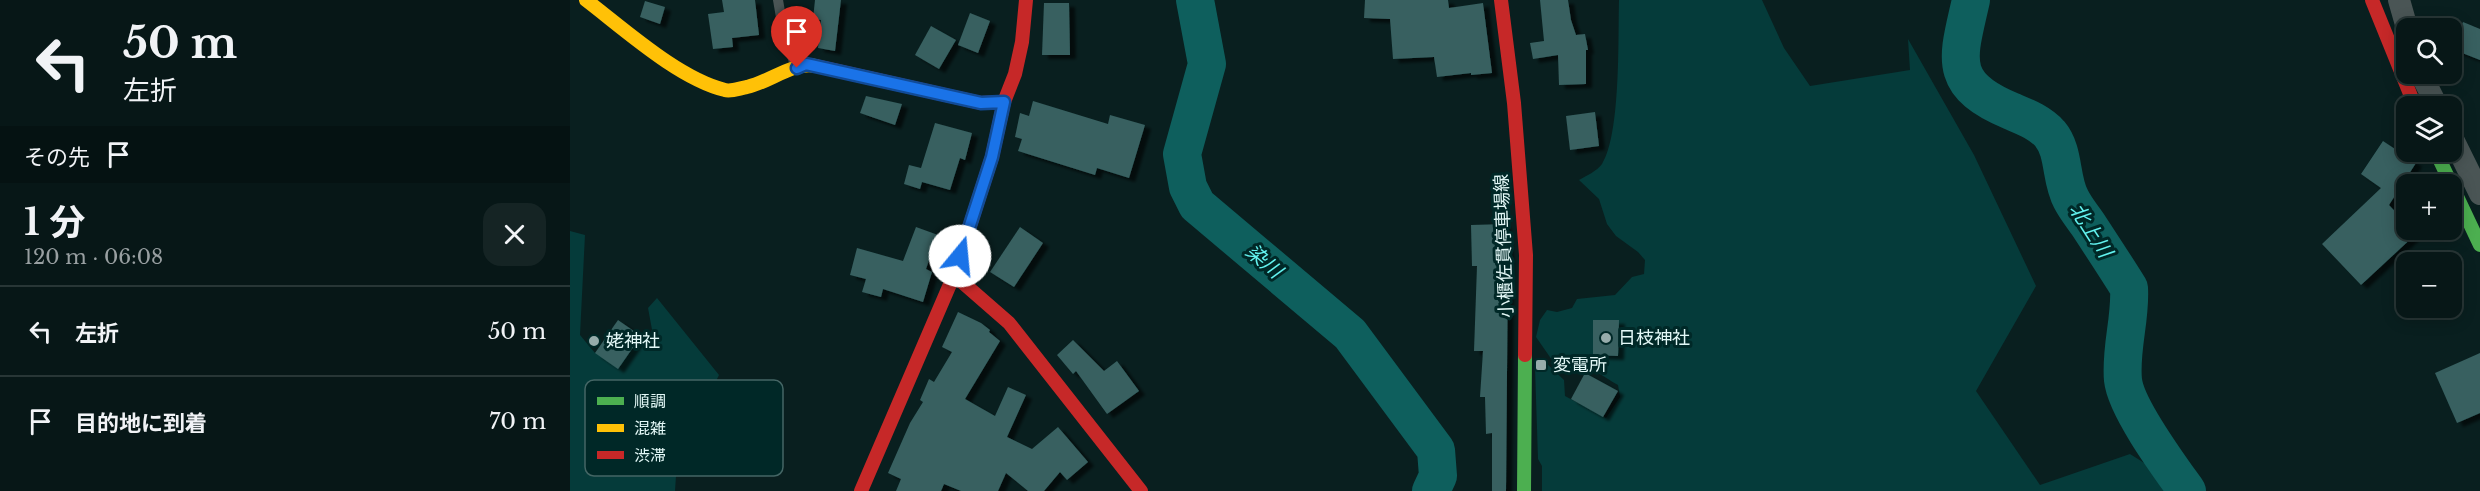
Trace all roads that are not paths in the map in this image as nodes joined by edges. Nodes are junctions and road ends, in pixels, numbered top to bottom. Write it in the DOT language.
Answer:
graph roads {
  1 [pos="586,0"];
  2 [pos="778,0"];
  3 [pos="1026,0"];
  4 [pos="1501,0"];
  5 [pos="2372,0"];
  6 [pos="2399,0"];
  7 [pos="2404,18"];
  8 [pos="797,68"];
  9 [pos="2411,96"];
  10 [pos="1004,102"];
  11 [pos="2462,157"];
  12 [pos="2441,162"];
  13 [pos="2480,194"];
  14 [pos="2480,246"];
  15 [pos="954,275"];
  16 [pos="861,491"];
  17 [pos="1141,491"];
  18 [pos="1524,491"];
  1 -- 8 [label="main road"];
  2 -- 8 [label="lane"];
  3 -- 10 [label="main road"];
  4 -- 18 [label="main road, 小櫃佐貫停車場線"];
  5 -- 9 [label="main road"];
  6 -- 7 [label="street"];
  8 -- 10 [label="main road"];
  10 -- 15 [label="main road"];
  11 -- 13 [label="street"];
  12 -- 14 [label="main road"];
  15 -- 16 [label="main road"];
  15 -- 17 [label="main road"];
}
